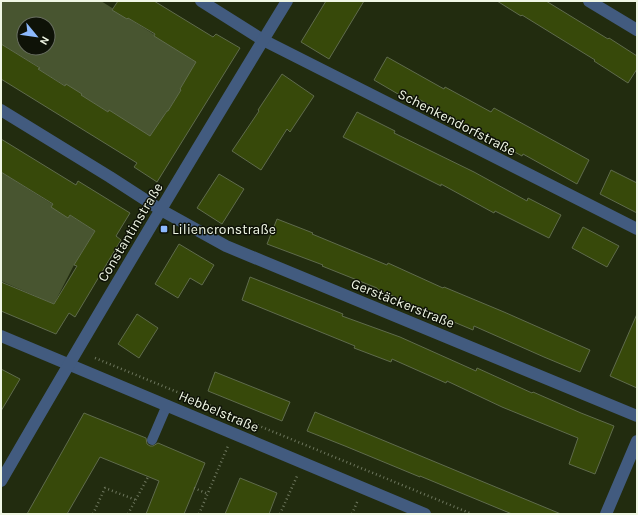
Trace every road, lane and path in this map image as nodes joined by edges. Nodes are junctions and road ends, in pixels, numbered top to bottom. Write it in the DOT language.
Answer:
graph roads {
  1 [pos="200,1"];
  2 [pos="287,1"];
  3 [pos="589,1"];
  4 [pos="637,30"];
  5 [pos="263,40"];
  6 [pos="1,110"];
  7 [pos="161,210"];
  8 [pos="637,230"];
  9 [pos="1,336"];
  10 [pos="97,359"];
  11 [pos="68,364"];
  12 [pos="167,405"];
  13 [pos="637,416"];
  14 [pos="152,440"];
  15 [pos="230,441"];
  16 [pos="637,441"];
  17 [pos="303,463"];
  18 [pos="148,477"];
  19 [pos="1,481"];
  20 [pos="194,488"];
  21 [pos="208,494"];
  22 [pos="136,500"];
  23 [pos="93,514"];
  24 [pos="128,514"];
  25 [pos="199,514"];
  26 [pos="280,514"];
  27 [pos="425,514"];
  28 [pos="472,514"];
  29 [pos="606,514"];
  1 -- 5 [label="street, Schenkendorfstraße"];
  2 -- 5 [label="street, Constantinstraße"];
  3 -- 4 [label="street"];
  5 -- 7 [label="street, Constantinstraße"];
  5 -- 8 [label="street, Schenkendorfstraße"];
  6 -- 7 [label="street"];
  7 -- 11 [label="street, Constantinstraße"];
  7 -- 13 [label="street, Gerstäckerstraße"];
  9 -- 11 [label="street, Hebbelstraße"];
  10 -- 28 [label="path"];
  11 -- 12 [label="street, Hebbelstraße"];
  11 -- 19 [label="street, Constantinstraße"];
  12 -- 14 [label="lane"];
  12 -- 17 [label="street, Hebbelstraße"];
  15 -- 21 [label="path"];
  16 -- 29 [label="street"];
  17 -- 26 [label="path"];
  17 -- 27 [label="street, Hebbelstraße"];
  18 -- 22 [label="path"];
  20 -- 21 [label="path"];
  21 -- 25 [label="path"];
  22 -- 23 [label="path"];
  22 -- 24 [label="path"];
}
